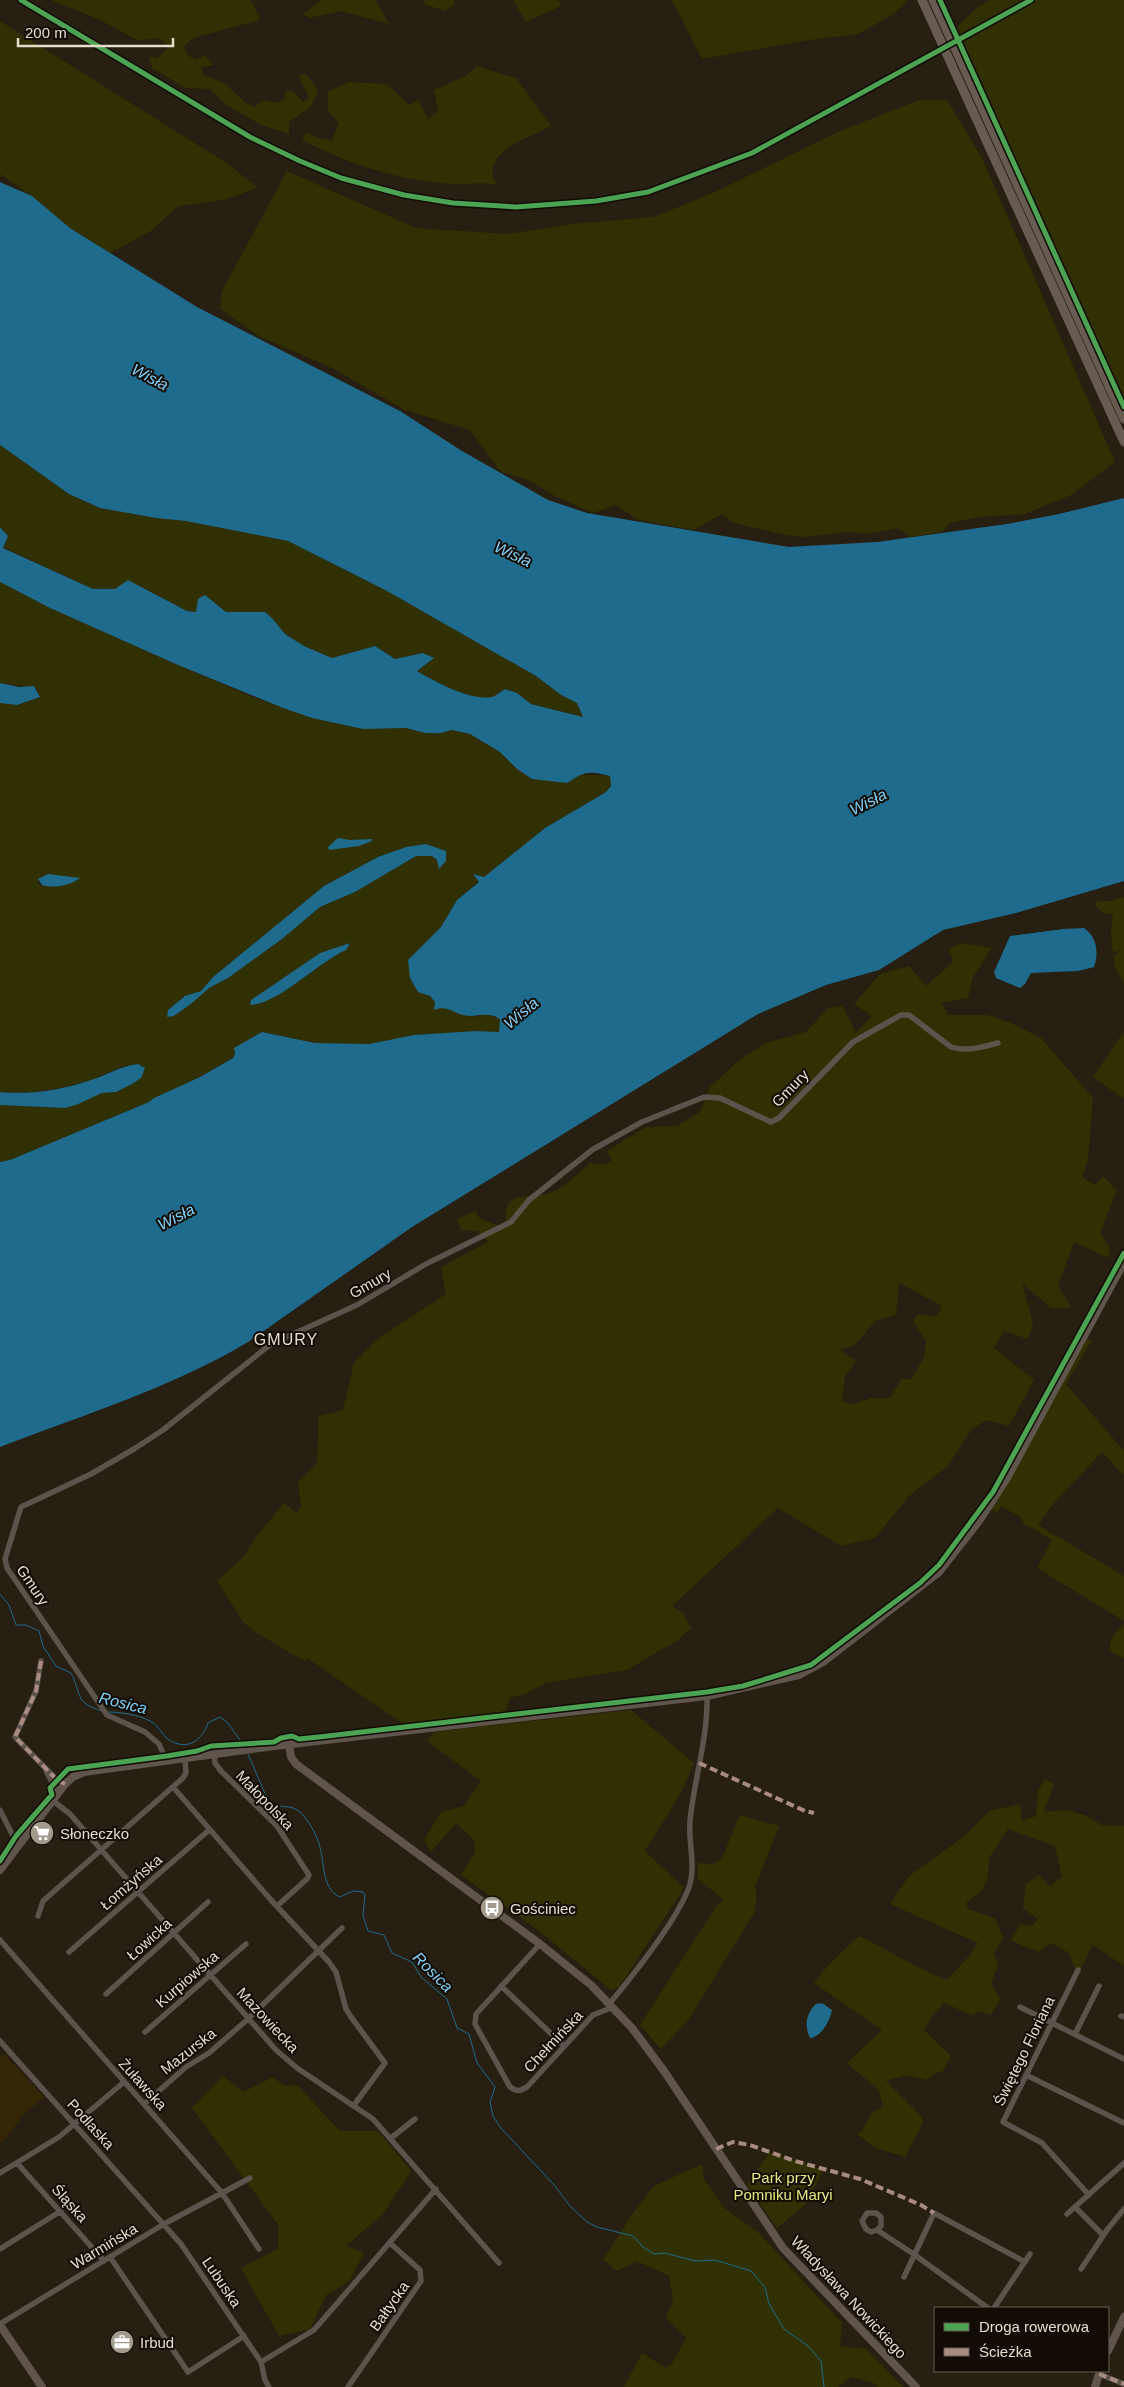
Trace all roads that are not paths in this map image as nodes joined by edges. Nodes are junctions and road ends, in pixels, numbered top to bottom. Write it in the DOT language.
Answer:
graph roads {
  1 [pos="922,0"];
  2 [pos="933,0"];
  3 [pos="1124,419"];
  4 [pos="1124,442"];
  5 [pos="998,1042"];
  6 [pos="1124,1262"];
  7 [pos="41,1662"];
  8 [pos="707,1696"];
  9 [pos="289,1744"];
  10 [pos="214,1754"];
  11 [pos="185,1758"];
  12 [pos="166,1760"];
  13 [pos="44,1767"];
  14 [pos="65,1784"];
  15 [pos="173,1787"];
  16 [pos="58,1793"];
  17 [pos="52,1800"];
  18 [pos="0,1810"];
  19 [pos="209,1830"];
  20 [pos="18,1846"];
  21 [pos="101,1850"];
  22 [pos="0,1870"];
  23 [pos="137,1893"];
  24 [pos="208,1902"];
  25 [pos="277,1906"];
  26 [pos="38,1916"];
  27 [pos="342,1928"];
  28 [pos="173,1933"];
  29 [pos="0,1940"];
  30 [pos="246,1944"];
  31 [pos="540,1944"];
  32 [pos="319,1950"];
  33 [pos="68,1952"];
  34 [pos="1078,1970"];
  35 [pos="210,1976"];
  36 [pos="501,1986"];
  37 [pos="1099,1986"];
  38 [pos="106,1994"];
  39 [pos="612,2005"];
  40 [pos="1020,2007"];
  41 [pos="248,2019"];
  42 [pos="1053,2023"];
  43 [pos="145,2032"];
  44 [pos="1075,2034"];
  45 [pos="0,2041"];
  46 [pos="564,2046"];
  47 [pos="1124,2059"];
  48 [pos="1026,2075"];
  49 [pos="124,2082"];
  50 [pos="144,2104"];
  51 [pos="354,2105"];
  52 [pos="415,2118"];
  53 [pos="1124,2123"];
  54 [pos="76,2125"];
  55 [pos="391,2138"];
  56 [pos="17,2163"];
  57 [pos="1124,2164"];
  58 [pos="0,2174"];
  59 [pos="250,2178"];
  60 [pos="436,2189"];
  61 [pos="222,2193"];
  62 [pos="1089,2195"];
  63 [pos="1075,2207"];
  64 [pos="1124,2209"];
  65 [pos="61,2211"];
  66 [pos="1067,2214"];
  67 [pos="164,2224"];
  68 [pos="877,2230"];
  69 [pos="1103,2235"];
  70 [pos="390,2243"];
  71 [pos="0,2249"];
  72 [pos="260,2249"];
  73 [pos="1030,2254"];
  74 [pos="914,2255"];
  75 [pos="110,2257"];
  76 [pos="104,2261"];
  77 [pos="1025,2262"];
  78 [pos="499,2263"];
  79 [pos="1081,2269"];
  80 [pos="904,2277"];
  81 [pos="987,2307"];
  82 [pos="995,2307"];
  83 [pos="1124,2317"];
  84 [pos="0,2324"];
  85 [pos="244,2336"];
  86 [pos="1109,2349"];
  87 [pos="261,2362"];
  88 [pos="1100,2372"];
  89 [pos="1124,2384"];
  90 [pos="42,2387"];
  91 [pos="269,2387"];
  92 [pos="348,2387"];
  93 [pos="916,2387"];
  94 [pos="1095,2387"];
  1 -- 4 [label="main road"];
  2 -- 3 [label="main road"];
  5 -- 12 [label="street, Gmury"];
  6 -- 8 [label="street"];
  7 -- 13 [label="street"];
  8 -- 9 [label="street"];
  8 -- 39 [label="street"];
  9 -- 10 [label="street"];
  9 -- 31 [label="street"];
  10 -- 11 [label="street"];
  10 -- 25 [label="street, Małopolska"];
  11 -- 12 [label="street"];
  11 -- 15 [label="street"];
  12 -- 14 [label="street"];
  13 -- 14 [label="street"];
  13 -- 16 [label="street"];
  14 -- 16 [label="street"];
  15 -- 19 [label="street"];
  15 -- 21 [label="street"];
  16 -- 17 [label="street"];
  17 -- 20 [label="street"];
  17 -- 21 [label="street, Mazowiecka"];
  18 -- 20 [label="street"];
  19 -- 23 [label="street, Łomżyńska"];
  19 -- 25 [label="street"];
  20 -- 22 [label="street"];
  21 -- 23 [label="street, Mazowiecka"];
  21 -- 26 [label="street"];
  23 -- 28 [label="street, Mazowiecka"];
  23 -- 33 [label="street, Łomżyńska"];
  24 -- 28 [label="street, Łowicka"];
  25 -- 32 [label="street"];
  27 -- 32 [label="street"];
  28 -- 35 [label="street, Mazowiecka"];
  28 -- 38 [label="street, Łowicka"];
  29 -- 49 [label="street, Żuławska"];
  30 -- 35 [label="street, Kurpiowska"];
  31 -- 36 [label="street, Chełmińska"];
  31 -- 39 [label="street"];
  32 -- 41 [label="street"];
  32 -- 51 [label="street"];
  34 -- 42 [label="street, Świętego Floriana"];
  35 -- 41 [label="street, Mazowiecka"];
  35 -- 43 [label="street, Kurpiowska"];
  36 -- 46 [label="street"];
  36 -- 46 [label="street, Chełmińska"];
  37 -- 44 [label="street"];
  39 -- 46 [label="street, Chełmińska"];
  39 -- 93 [label="street, Władysława Nowickiego"];
  40 -- 42 [label="street"];
  41 -- 50 [label="street, Mazurska"];
  41 -- 51 [label="street, Mazowiecka"];
  42 -- 44 [label="street"];
  42 -- 48 [label="street, Świętego Floriana"];
  44 -- 47 [label="street"];
  45 -- 54 [label="street, Podlaska"];
  48 -- 53 [label="street"];
  48 -- 62 [label="street, Świętego Floriana"];
  49 -- 50 [label="street, Żuławska"];
  49 -- 54 [label="street"];
  50 -- 61 [label="street, Żuławska"];
  51 -- 55 [label="street, Mazowiecka"];
  52 -- 55 [label="street"];
  54 -- 56 [label="street"];
  54 -- 67 [label="street, Podlaska"];
  55 -- 60 [label="street, Mazowiecka"];
  56 -- 58 [label="street"];
  56 -- 65 [label="street, Śląska"];
  57 -- 62 [label="street"];
  59 -- 61 [label="street, Warmińska"];
  60 -- 70 [label="street"];
  60 -- 78 [label="street, Mazowiecka"];
  61 -- 67 [label="street, Warmińska"];
  61 -- 72 [label="street, Żuławska"];
  62 -- 63 [label="street"];
  63 -- 66 [label="street"];
  63 -- 69 [label="street"];
  64 -- 69 [label="street"];
  65 -- 71 [label="street"];
  65 -- 76 [label="street, Śląska"];
  67 -- 75 [label="street, Warmińska"];
  67 -- 85 [label="street, Lubuska"];
  68 -- 74 [label="street"];
  69 -- 79 [label="street"];
  70 -- 87 [label="street"];
  70 -- 92 [label="street, Bałtycka"];
  73 -- 77 [label="street"];
  74 -- 77 [label="street"];
  74 -- 80 [label="street"];
  74 -- 81 [label="street"];
  75 -- 76 [label="street, Warmińska"];
  75 -- 85 [label="street"];
  76 -- 84 [label="street, Warmińska"];
  77 -- 82 [label="street"];
  83 -- 86 [label="street"];
  84 -- 90 [label="street"];
  85 -- 87 [label="street, Lubuska"];
  87 -- 91 [label="street"];
  88 -- 89 [label="street"];
  88 -- 94 [label="street"];
}
